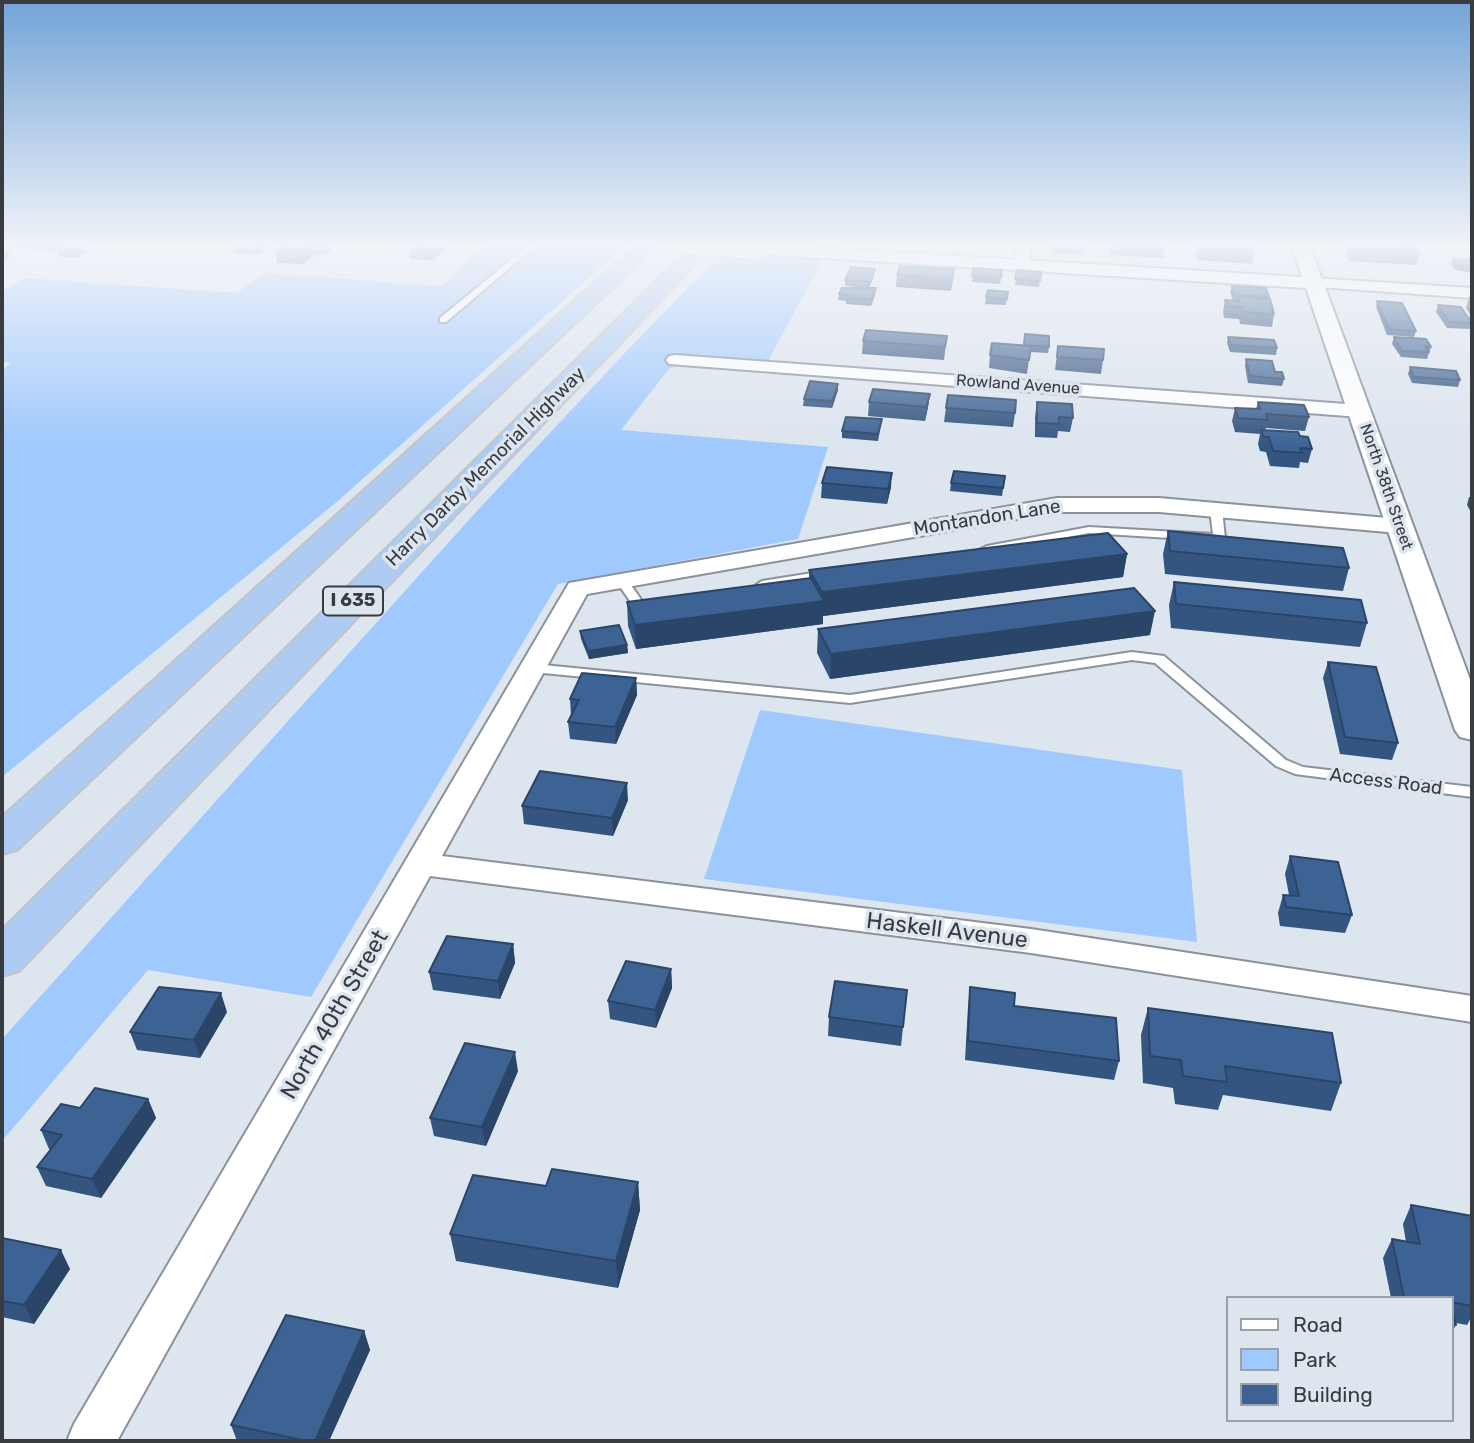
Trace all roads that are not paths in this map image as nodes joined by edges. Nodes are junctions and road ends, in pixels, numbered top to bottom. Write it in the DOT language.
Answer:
graph roads {
  1 [pos="453,311"];
  2 [pos="576,311"];
  3 [pos="639,311"];
  4 [pos="1323,311"];
  5 [pos="443,320"];
  6 [pos="675,360"];
  7 [pos="1360,411"];
  8 [pos="1216,510"];
  9 [pos="1399,526"];
  10 [pos="968,552"];
  11 [pos="844,572"];
  12 [pos="622,581"];
  13 [pos="748,587"];
  14 [pos="578,588"];
  15 [pos="666,601"];
  16 [pos="204,653"];
  17 [pos="533,668"];
  18 [pos="1472,730"];
  19 [pos="1472,792"];
  20 [pos="2,816"];
  21 [pos="2,840"];
  22 [pos="420,864"];
  23 [pos="2,959"];
  24 [pos="1472,1009"];
  25 [pos="91,1441"];
  1 -- 5 [label="lane"];
  2 -- 16 [label="highway"];
  3 -- 23 [label="highway, Harry Darby Memorial Highway / I 635"];
  4 -- 7 [label="street, North 38th Street"];
  6 -- 7 [label="street, Rowland Avenue"];
  7 -- 9 [label="street, North 38th Street"];
  8 -- 9 [label="street, Montandon Lane"];
  8 -- 10 [label="lane"];
  8 -- 12 [label="street, Montandon Lane"];
  9 -- 18 [label="street, North 38th Street"];
  11 -- 13 [label="lane"];
  12 -- 14 [label="street, Montandon Lane"];
  12 -- 15 [label="lane"];
  14 -- 17 [label="street, North 40th Street"];
  16 -- 20 [label="highway"];
  16 -- 21 [label="highway"];
  17 -- 19 [label="lane, Access Road"];
  17 -- 22 [label="street, North 40th Street"];
  22 -- 24 [label="street, Haskell Avenue"];
  22 -- 25 [label="street, North 40th Street"];
}
